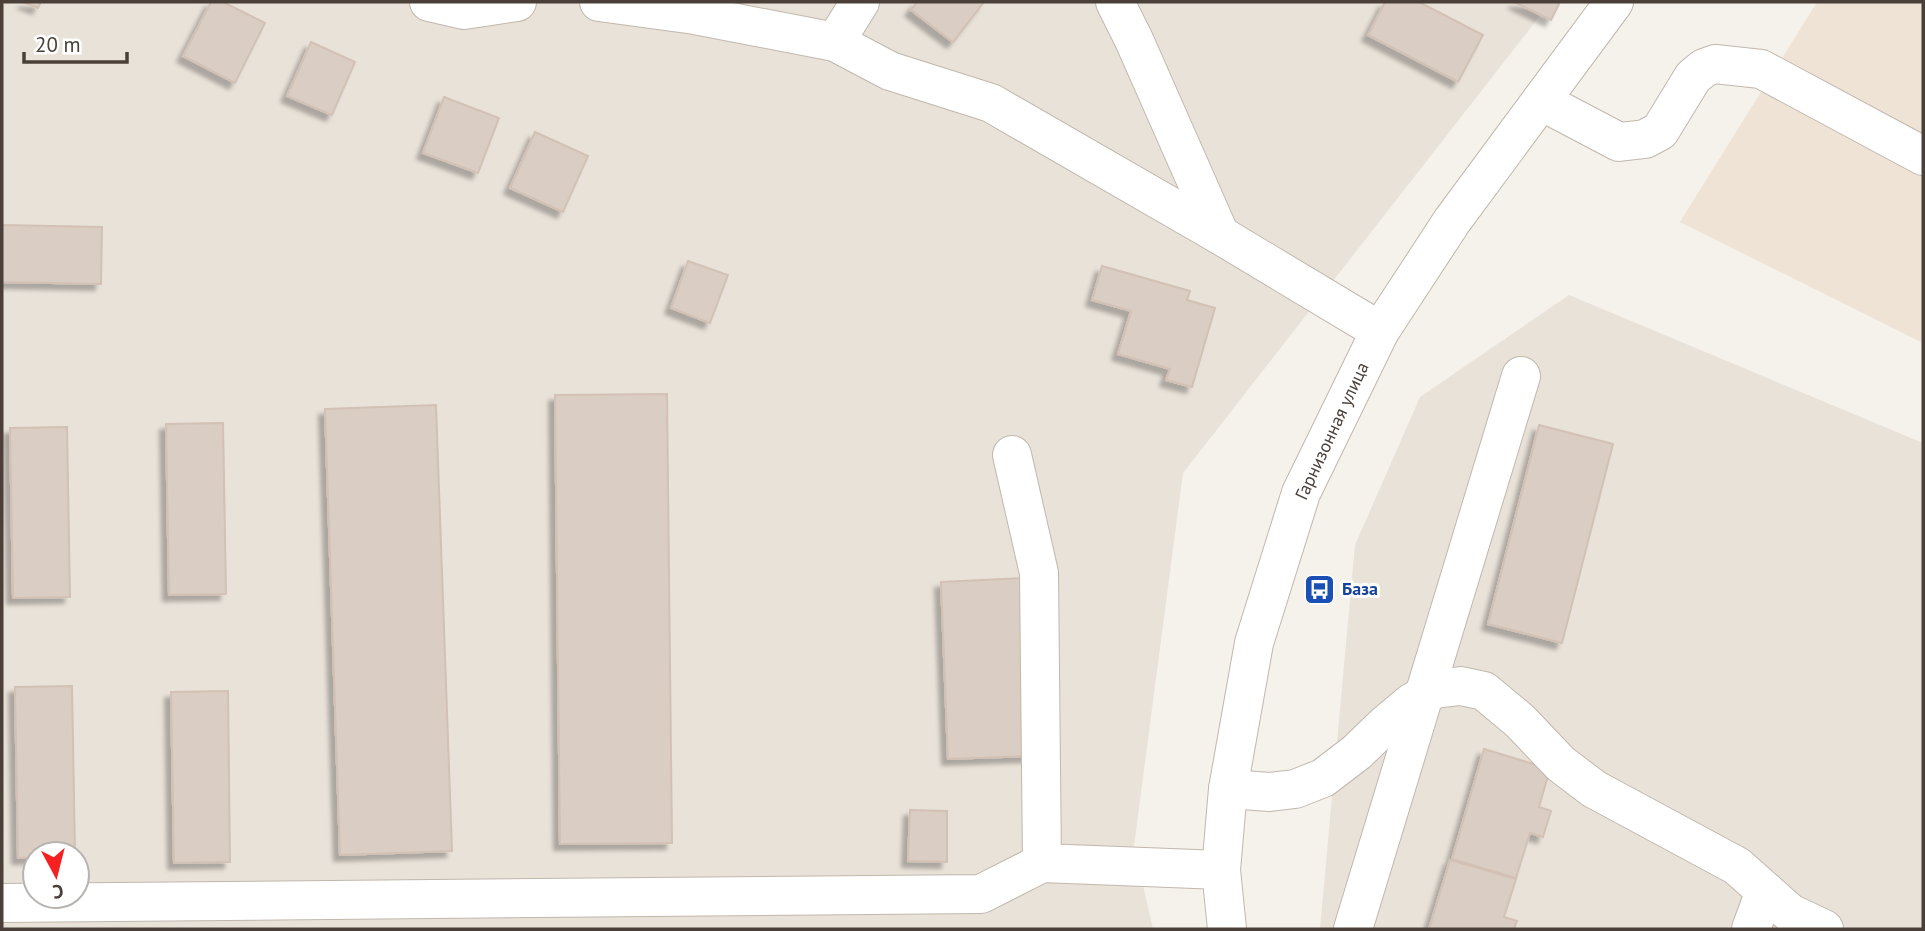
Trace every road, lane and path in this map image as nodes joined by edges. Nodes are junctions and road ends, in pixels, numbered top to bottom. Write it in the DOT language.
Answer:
graph roads {
  1 [pos="429,2"];
  2 [pos="517,2"];
  3 [pos="600,2"];
  4 [pos="860,2"];
  5 [pos="1115,2"];
  6 [pos="1614,2"];
  7 [pos="835,42"];
  8 [pos="1541,101"];
  9 [pos="1923,156"];
  10 [pos="1220,235"];
  11 [pos="1380,331"];
  12 [pos="1521,376"];
  13 [pos="1012,455"];
  14 [pos="1424,695"];
  15 [pos="1228,789"];
  16 [pos="1042,863"];
  17 [pos="1220,870"];
  18 [pos="1765,891"];
  19 [pos="2,903"];
  20 [pos="1227,929"];
  21 [pos="1353,929"];
  22 [pos="1751,929"];
  23 [pos="1824,929"];
  1 -- 2 [label="street"];
  3 -- 7 [label="street"];
  4 -- 7 [label="street"];
  5 -- 10 [label="street"];
  6 -- 8 [label="street, Гарнизонная улица"];
  7 -- 10 [label="street"];
  8 -- 9 [label="street"];
  8 -- 11 [label="street, Гарнизонная улица"];
  10 -- 11 [label="street"];
  11 -- 15 [label="street, Гарнизонная улица"];
  12 -- 14 [label="street"];
  13 -- 16 [label="street"];
  14 -- 15 [label="street"];
  14 -- 18 [label="street"];
  14 -- 21 [label="street"];
  15 -- 17 [label="street, Гарнизонная улица"];
  16 -- 17 [label="street"];
  16 -- 19 [label="street"];
  17 -- 20 [label="street, Гарнизонная улица"];
  18 -- 22 [label="street"];
  18 -- 23 [label="street"];
}
